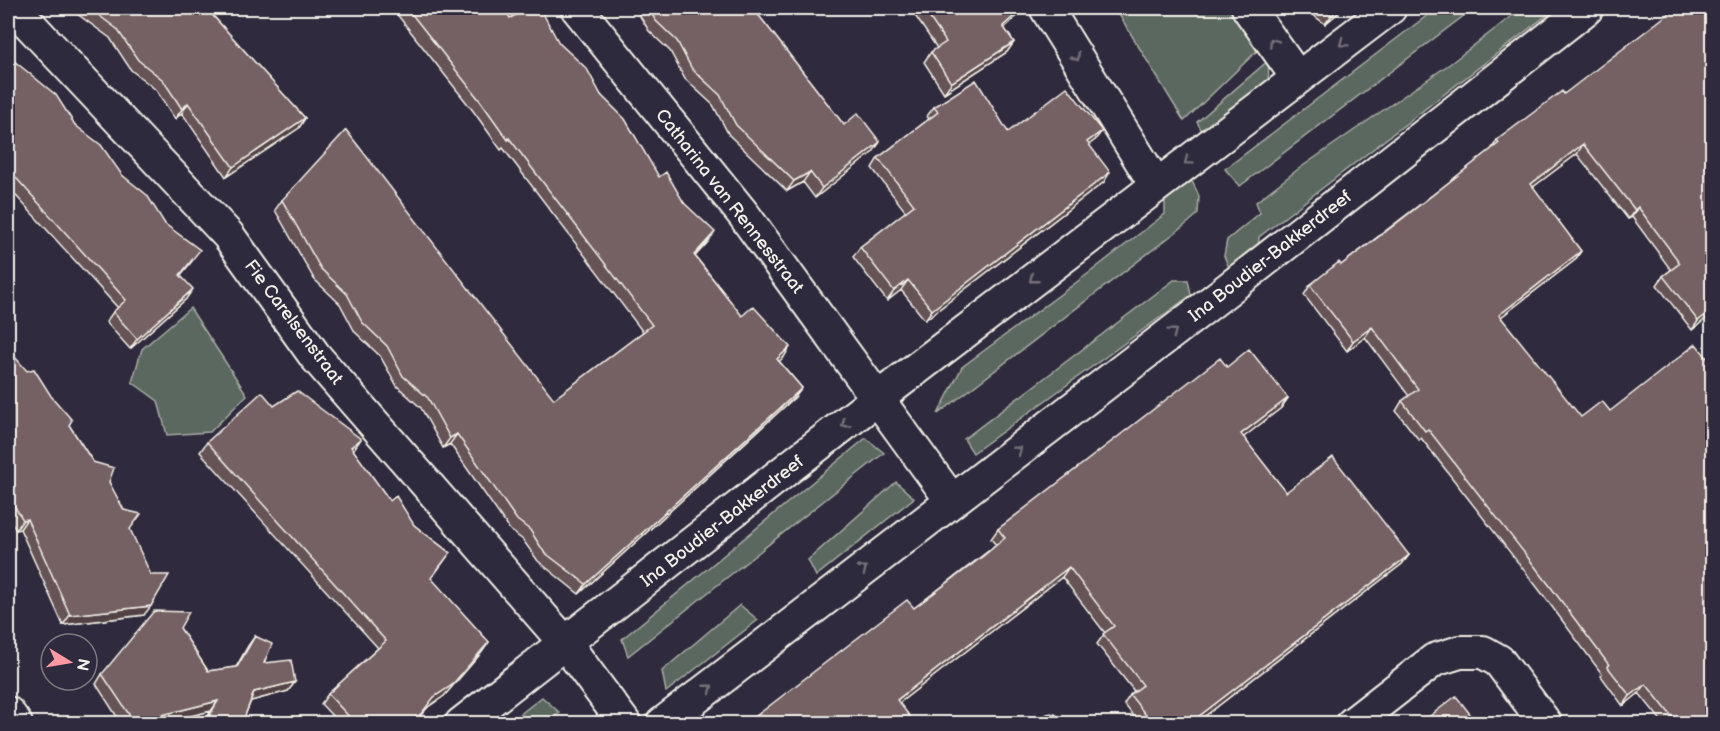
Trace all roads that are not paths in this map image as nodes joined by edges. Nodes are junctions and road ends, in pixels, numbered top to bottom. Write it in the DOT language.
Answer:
graph roads {
  1 [pos="14,8"];
  2 [pos="577,8"];
  3 [pos="1046,8"];
  4 [pos="1248,8"];
  5 [pos="1390,8"];
  6 [pos="1587,8"];
  7 [pos="1298,77"];
  8 [pos="1156,185"];
  9 [pos="878,398"];
  10 [pos="952,501"];
  11 [pos="566,644"];
  12 [pos="8,713"];
  13 [pos="16,723"];
  14 [pos="461,723"];
  15 [pos="625,723"];
  16 [pos="662,723"];
  17 [pos="1352,723"];
  18 [pos="1546,723"];
  1 -- 11 [label="street, Fie Carelsenstraat"];
  2 -- 9 [label="street, Catharina van Rennesstraat"];
  3 -- 8 [label="street, one-way"];
  7 -- 4 [label="street, one-way"];
  5 -- 7 [label="street, Ina Boudier-Bakkerdreef, one-way"];
  10 -- 6 [label="street, Ina Boudier-Bakkerdreef, one-way"];
  7 -- 8 [label="street, Ina Boudier-Bakkerdreef, one-way"];
  8 -- 9 [label="street, Ina Boudier-Bakkerdreef, one-way"];
  9 -- 10 [label="street"];
  9 -- 11 [label="street, Ina Boudier-Bakkerdreef, one-way"];
  16 -- 10 [label="street, Ina Boudier-Bakkerdreef, one-way"];
  11 -- 14 [label="street, Ina Boudier-Bakkerdreef"];
  11 -- 15 [label="street"];
  12 -- 13 [label="street"];
  17 -- 18 [label="street"];
}
